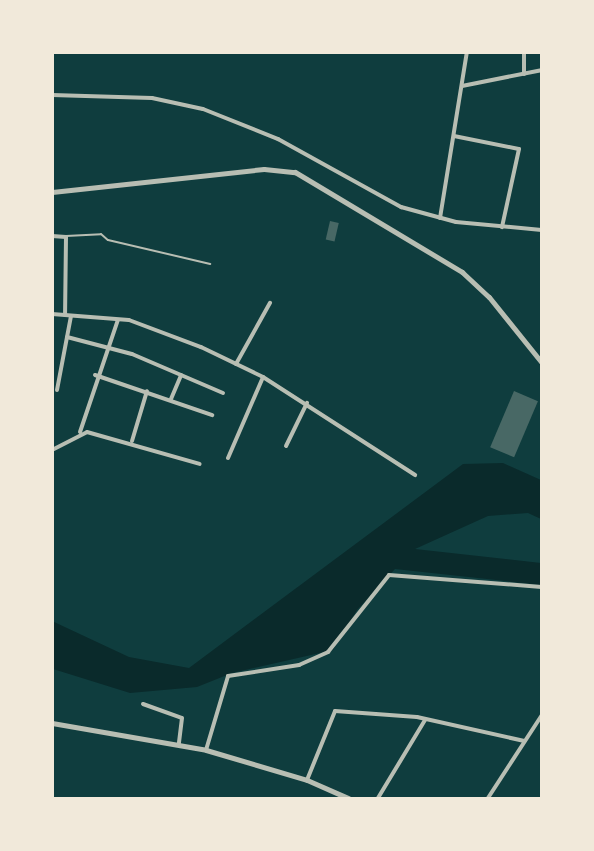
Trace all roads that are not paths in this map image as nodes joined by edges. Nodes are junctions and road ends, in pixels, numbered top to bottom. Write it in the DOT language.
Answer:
graph roads {
  1 [pos="467,52"];
  2 [pos="524,52"];
  3 [pos="542,70"];
  4 [pos="525,74"];
  5 [pos="462,86"];
  6 [pos="52,95"];
  7 [pos="454,136"];
  8 [pos="52,192"];
  9 [pos="440,218"];
  10 [pos="502,227"];
  11 [pos="542,230"];
  12 [pos="52,236"];
  13 [pos="65,236"];
  14 [pos="210,264"];
  15 [pos="270,303"];
  16 [pos="52,314"];
  17 [pos="65,315"];
  18 [pos="71,316"];
  19 [pos="118,319"];
  20 [pos="67,337"];
  21 [pos="106,345"];
  22 [pos="542,363"];
  23 [pos="236,364"];
  24 [pos="181,374"];
  25 [pos="95,375"];
  26 [pos="263,377"];
  27 [pos="57,390"];
  28 [pos="147,391"];
  29 [pos="223,393"];
  30 [pos="171,399"];
  31 [pos="307,403"];
  32 [pos="212,415"];
  33 [pos="80,432"];
  34 [pos="132,441"];
  35 [pos="286,446"];
  36 [pos="52,450"];
  37 [pos="228,459"];
  38 [pos="200,464"];
  39 [pos="415,475"];
  40 [pos="542,587"];
  41 [pos="143,704"];
  42 [pos="542,715"];
  43 [pos="425,720"];
  44 [pos="52,723"];
  45 [pos="524,741"];
  46 [pos="179,744"];
  47 [pos="206,750"];
  48 [pos="307,780"];
  49 [pos="348,798"];
  50 [pos="378,798"];
  51 [pos="488,798"];
  1 -- 5 [label="street"];
  2 -- 4 [label="street"];
  3 -- 4 [label="street"];
  4 -- 5 [label="street"];
  5 -- 7 [label="street"];
  6 -- 9 [label="street"];
  7 -- 9 [label="street"];
  7 -- 10 [label="street"];
  8 -- 22 [label="street"];
  9 -- 10 [label="street"];
  10 -- 11 [label="street"];
  12 -- 13 [label="street"];
  13 -- 14 [label="lane"];
  13 -- 17 [label="street"];
  15 -- 23 [label="street"];
  16 -- 17 [label="street"];
  17 -- 18 [label="street"];
  18 -- 19 [label="street"];
  18 -- 20 [label="street"];
  19 -- 21 [label="street"];
  19 -- 23 [label="street"];
  20 -- 21 [label="street"];
  20 -- 27 [label="street"];
  21 -- 24 [label="street"];
  21 -- 25 [label="street"];
  23 -- 26 [label="street"];
  24 -- 29 [label="street"];
  24 -- 30 [label="street"];
  25 -- 28 [label="street"];
  25 -- 33 [label="street"];
  26 -- 31 [label="street"];
  26 -- 37 [label="street"];
  28 -- 30 [label="street"];
  28 -- 34 [label="street"];
  30 -- 32 [label="street"];
  31 -- 35 [label="street"];
  31 -- 39 [label="street"];
  33 -- 34 [label="street"];
  33 -- 36 [label="street"];
  34 -- 38 [label="street"];
  40 -- 47 [label="street"];
  41 -- 46 [label="street"];
  42 -- 45 [label="street"];
  43 -- 45 [label="street"];
  43 -- 48 [label="street"];
  43 -- 50 [label="street"];
  44 -- 46 [label="street"];
  45 -- 51 [label="street"];
  46 -- 47 [label="street"];
  47 -- 48 [label="street"];
  48 -- 49 [label="street"];
}
